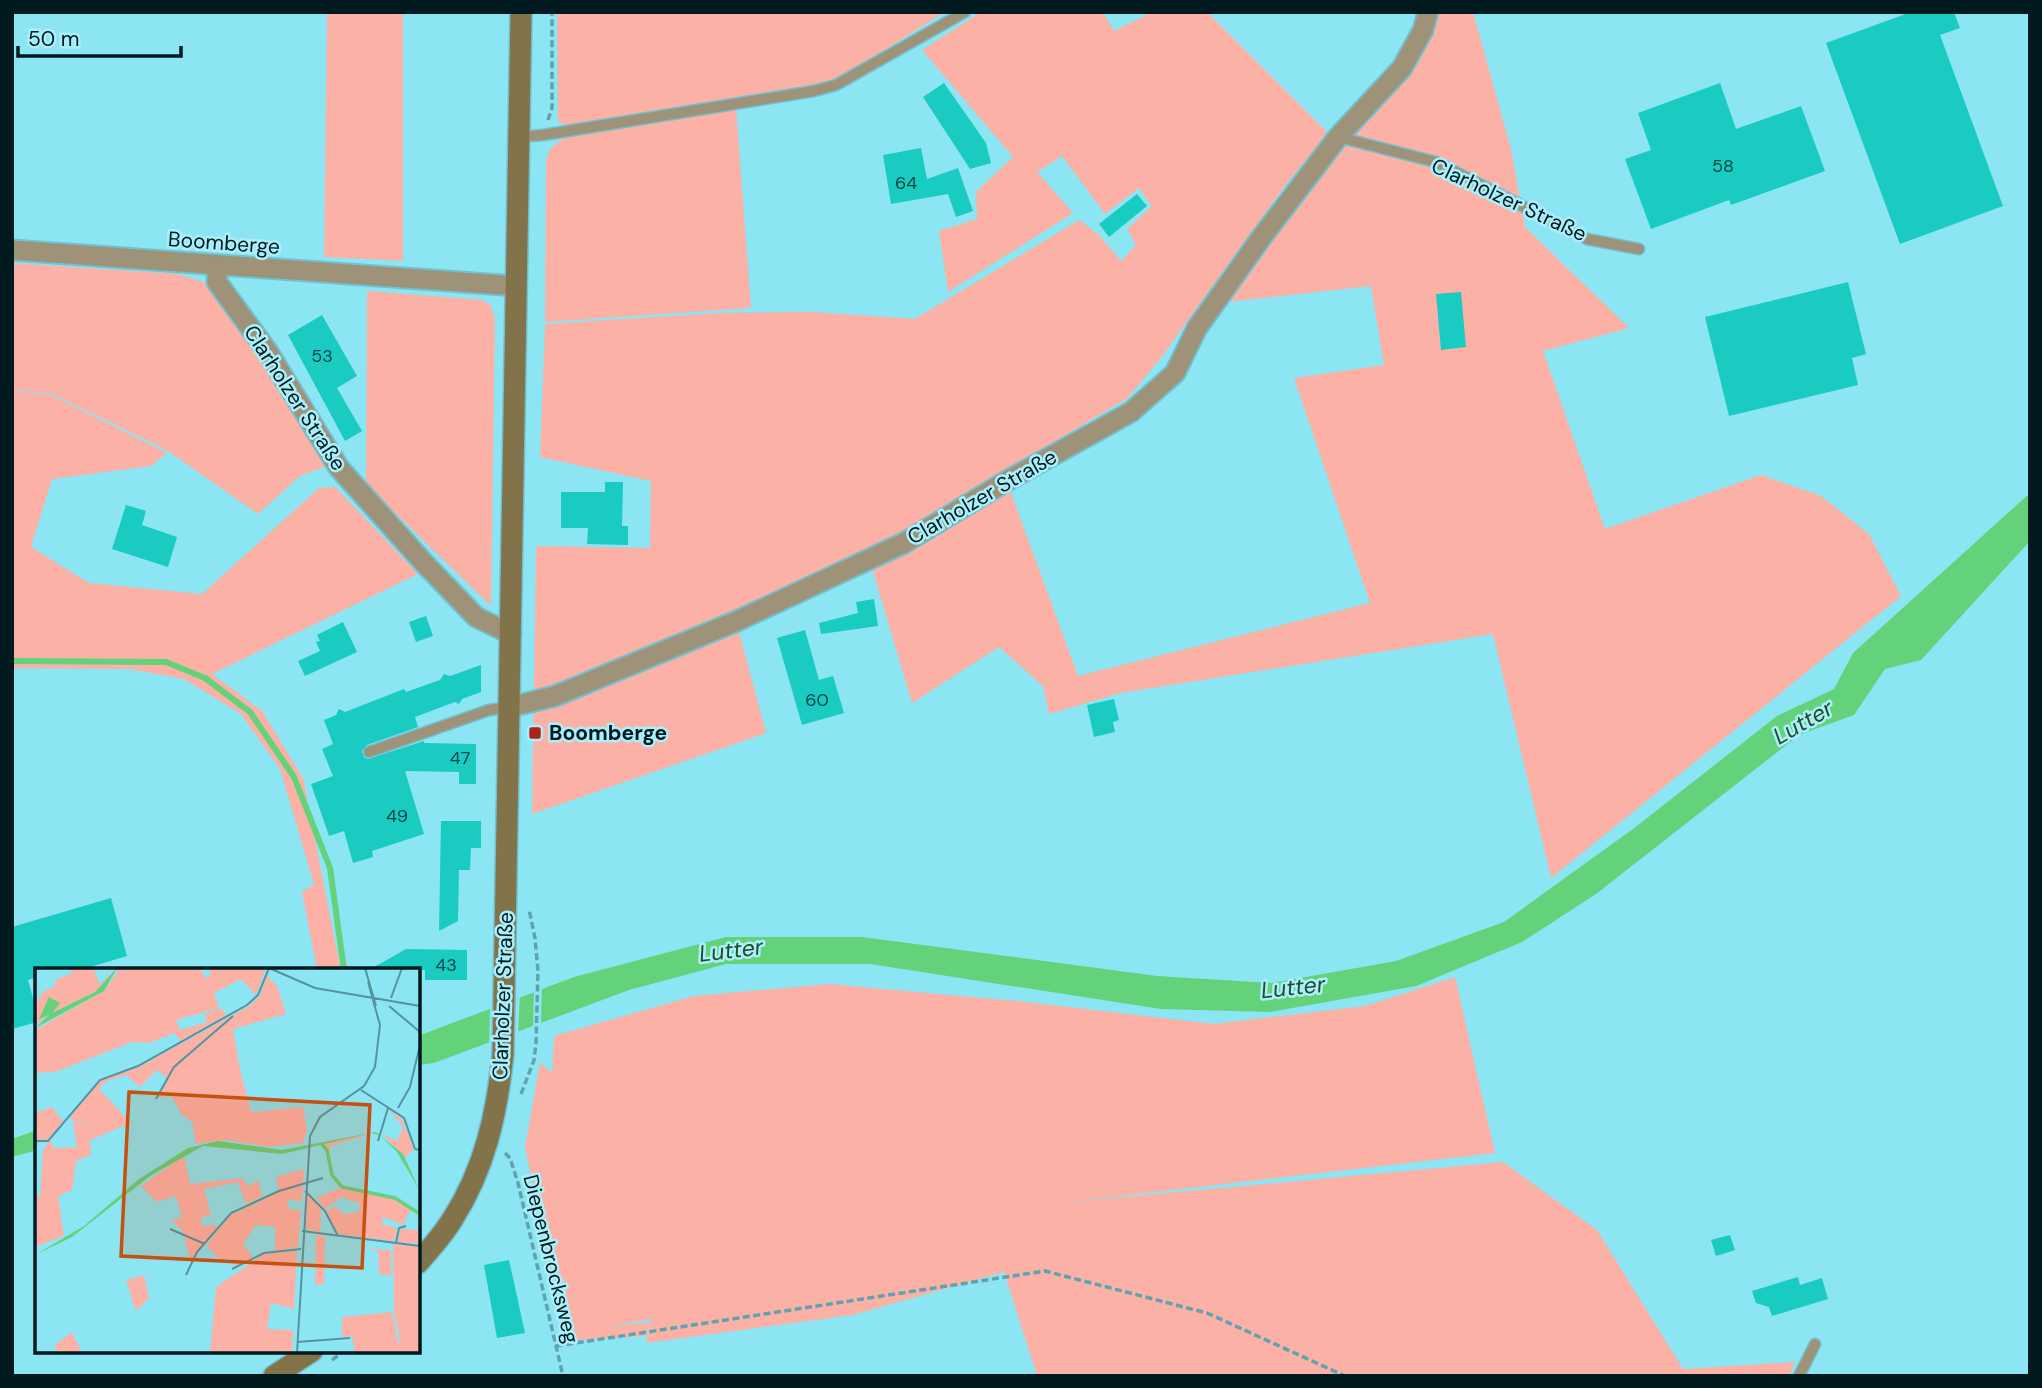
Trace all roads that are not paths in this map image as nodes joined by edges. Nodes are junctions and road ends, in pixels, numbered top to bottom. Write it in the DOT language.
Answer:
graph roads {
  1 [pos="521,12"];
  2 [pos="965,12"];
  3 [pos="1428,12"];
  4 [pos="519,136"];
  5 [pos="1338,137"];
  6 [pos="1639,249"];
  7 [pos="12,250"];
  8 [pos="217,266"];
  9 [pos="516,286"];
  10 [pos="511,634"];
  11 [pos="510,707"];
  12 [pos="369,751"];
  13 [pos="420,1261"];
  14 [pos="1815,1344"];
  15 [pos="309,1353"];
  16 [pos="274,1376"];
  17 [pos="1799,1376"];
  1 -- 4 [label="street, Clarholzer Straße"];
  2 -- 4 [label="lane"];
  3 -- 5 [label="street, Clarholzer Straße"];
  4 -- 9 [label="street, Clarholzer Straße"];
  5 -- 6 [label="lane, Clarholzer Straße"];
  5 -- 11 [label="street, Clarholzer Straße"];
  7 -- 8 [label="street, Boomberge"];
  8 -- 9 [label="street, Boomberge"];
  8 -- 10 [label="street, Clarholzer Straße"];
  9 -- 10 [label="street, Clarholzer Straße"];
  10 -- 11 [label="street, Clarholzer Straße"];
  11 -- 12 [label="lane"];
  11 -- 13 [label="street, Clarholzer Straße"];
  14 -- 17 [label="lane"];
  15 -- 16 [label="street"];
}
